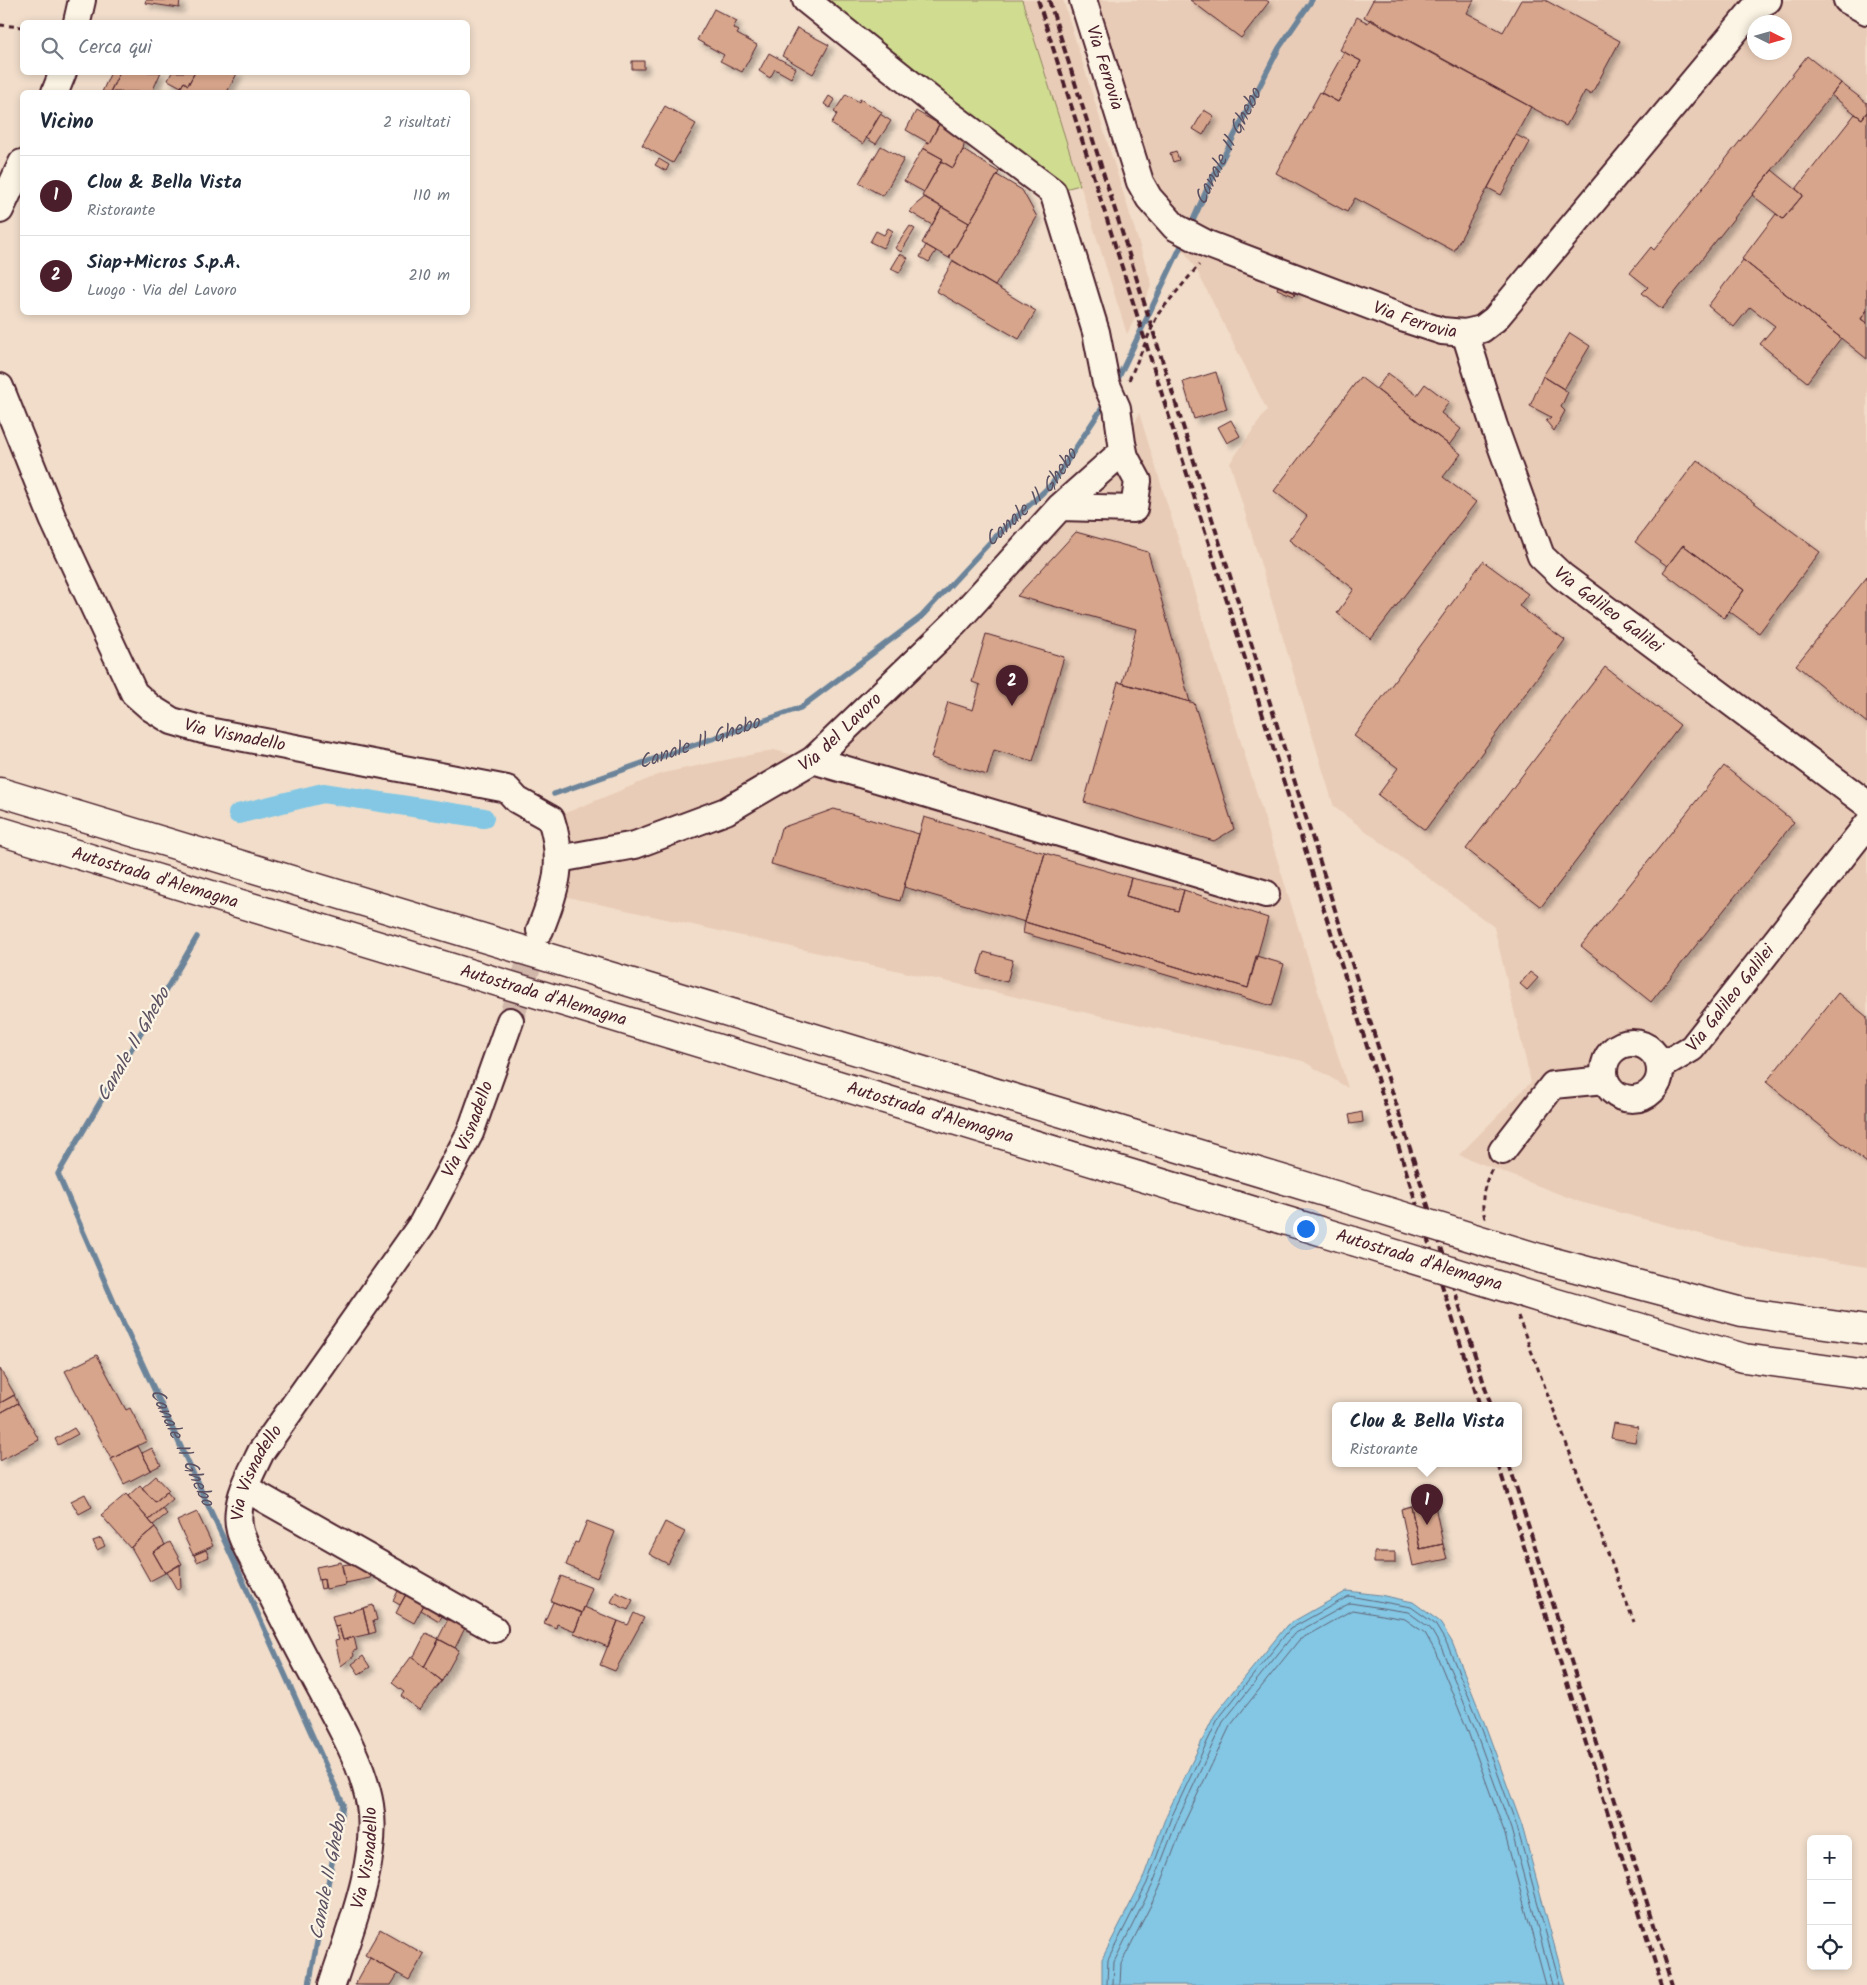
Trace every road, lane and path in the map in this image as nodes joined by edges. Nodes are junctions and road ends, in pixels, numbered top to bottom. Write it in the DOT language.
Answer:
graph roads {
  1 [pos="82,0"];
  2 [pos="806,0"];
  3 [pos="1083,0"];
  4 [pos="1768,0"];
  5 [pos="1847,0"];
  6 [pos="1867,11"];
  7 [pos="77,20"];
  8 [pos="0,24"];
  9 [pos="20,27"];
  10 [pos="62,75"];
  11 [pos="56,90"];
  12 [pos="20,167"];
  13 [pos="0,210"];
  14 [pos="1192,236"];
  15 [pos="1465,333"];
  16 [pos="1137,358"];
  17 [pos="0,387"];
  18 [pos="1126,457"];
  19 [pos="1060,507"];
  20 [pos="813,760"];
  21 [pos="0,792"];
  22 [pos="1867,804"];
  23 [pos="1867,825"];
  24 [pos="0,831"];
  25 [pos="559,859"];
  26 [pos="1266,894"];
  27 [pos="540,930"];
  28 [pos="510,1021"];
  29 [pos="1660,1067"];
  30 [pos="1605,1080"];
  31 [pos="1502,1150"];
  32 [pos="1486,1220"];
  33 [pos="1517,1314"];
  34 [pos="1867,1330"];
  35 [pos="1867,1376"];
  36 [pos="245,1488"];
  37 [pos="1634,1622"];
  38 [pos="494,1629"];
  39 [pos="332,1985"];
  1 -- 7 [label="street"];
  2 -- 18 [label="street"];
  3 -- 14 [label="street, Via Ferrovia"];
  4 -- 15 [label="street, Via Ferrovia"];
  5 -- 6 [label="street"];
  8 -- 9 [label="path"];
  10 -- 11 [label="street"];
  12 -- 13 [label="street"];
  14 -- 15 [label="street, Via Ferrovia"];
  14 -- 16 [label="path"];
  15 -- 22 [label="street, Via Galileo Galilei"];
  17 -- 25 [label="street, Via Visnadello"];
  18 -- 19 [label="street, Via del Lavoro"];
  18 -- 19 [label="street"];
  19 -- 20 [label="street, Via del Lavoro"];
  20 -- 25 [label="street, Via del Lavoro"];
  20 -- 26 [label="street"];
  21 -- 34 [label="highway, bridge"];
  23 -- 29 [label="street, Via Galileo Galilei"];
  24 -- 35 [label="highway, Autostrada d'Alemagna, bridge"];
  25 -- 27 [label="street, Via Visnadello"];
  28 -- 36 [label="street, Via Visnadello"];
  29 -- 30 [label="street"];
  29 -- 30 [label="street"];
  30 -- 31 [label="street"];
  31 -- 32 [label="path"];
  33 -- 37 [label="path"];
  36 -- 38 [label="street"];
  36 -- 39 [label="street, Via Visnadello"];
}
